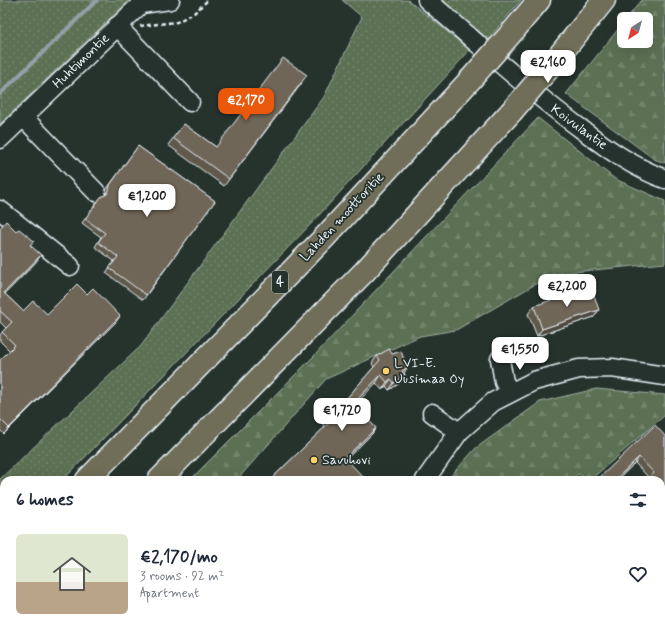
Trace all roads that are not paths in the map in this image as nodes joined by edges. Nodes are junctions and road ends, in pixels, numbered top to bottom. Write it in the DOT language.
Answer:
graph roads {
  1 [pos="170,0"];
  2 [pos="427,0"];
  3 [pos="539,0"];
  4 [pos="604,0"];
  5 [pos="122,30"];
  6 [pos="190,102"];
  7 [pos="23,117"];
  8 [pos="0,139"];
  9 [pos="665,179"];
  10 [pos="96,192"];
  11 [pos="0,210"];
  12 [pos="70,266"];
  13 [pos="500,359"];
  14 [pos="665,376"];
  15 [pos="511,392"];
  16 [pos="432,413"];
  17 [pos="459,432"];
  18 [pos="91,476"];
  19 [pos="163,476"];
  20 [pos="428,476"];
  1 -- 5 [label="street, Huhtimontie"];
  2 -- 9 [label="street, Koivulantie"];
  3 -- 18 [label="highway, Lahden moottoritie / 4, bridge"];
  4 -- 19 [label="highway, bridge"];
  5 -- 6 [label="street"];
  5 -- 7 [label="street, Huhtimontie"];
  7 -- 8 [label="street, Huhtimontie"];
  7 -- 10 [label="street"];
  11 -- 12 [label="street"];
  13 -- 15 [label="street"];
  14 -- 15 [label="street"];
  15 -- 17 [label="street"];
  16 -- 17 [label="street"];
  17 -- 20 [label="street"];
}
